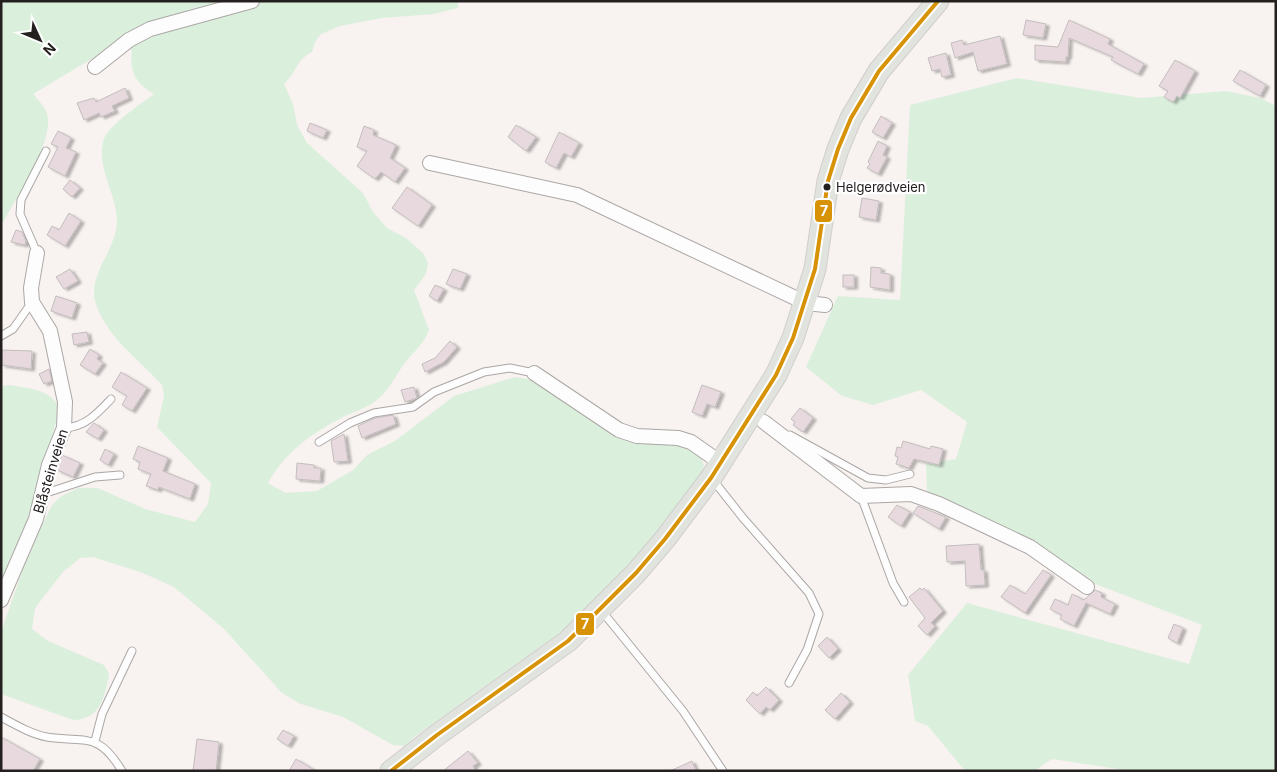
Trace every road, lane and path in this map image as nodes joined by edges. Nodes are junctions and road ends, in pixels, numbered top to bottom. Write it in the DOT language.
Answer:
graph roads {
  1 [pos="252,1"];
  2 [pos="938,1"];
  3 [pos="95,68"];
  4 [pos="46,151"];
  5 [pos="430,163"];
  6 [pos="37,252"];
  7 [pos="32,302"];
  8 [pos="815,304"];
  9 [pos="1,336"];
  10 [pos="534,373"];
  11 [pos="111,399"];
  12 [pos="764,422"];
  13 [pos="64,428"];
  14 [pos="778,431"];
  15 [pos="319,442"];
  16 [pos="716,470"];
  17 [pos="120,474"];
  18 [pos="910,474"];
  19 [pos="43,494"];
  20 [pos="861,496"];
  21 [pos="1087,587"];
  22 [pos="1,600"];
  23 [pos="904,602"];
  24 [pos="601,610"];
  25 [pos="132,651"];
  26 [pos="789,682"];
  27 [pos="1,717"];
  28 [pos="95,741"];
  29 [pos="122,771"];
  30 [pos="391,771"];
  31 [pos="723,771"];
  1 -- 3 [label="street"];
  2 -- 8 [label="main road"];
  4 -- 6 [label="lane"];
  5 -- 8 [label="street"];
  6 -- 7 [label="street"];
  7 -- 9 [label="lane"];
  7 -- 13 [label="street, Blåsteinveien"];
  8 -- 16 [label="main road"];
  10 -- 15 [label="lane"];
  10 -- 16 [label="street"];
  11 -- 13 [label="lane"];
  12 -- 14 [label="street"];
  13 -- 19 [label="street, Blåsteinveien"];
  14 -- 18 [label="lane"];
  14 -- 20 [label="street"];
  16 -- 24 [label="main road"];
  16 -- 26 [label="lane"];
  17 -- 19 [label="lane"];
  19 -- 22 [label="street, Blåsteinveien"];
  20 -- 21 [label="street"];
  20 -- 23 [label="lane"];
  24 -- 30 [label="main road"];
  24 -- 31 [label="lane"];
  25 -- 28 [label="lane"];
  27 -- 28 [label="lane"];
  28 -- 29 [label="lane"];
}
